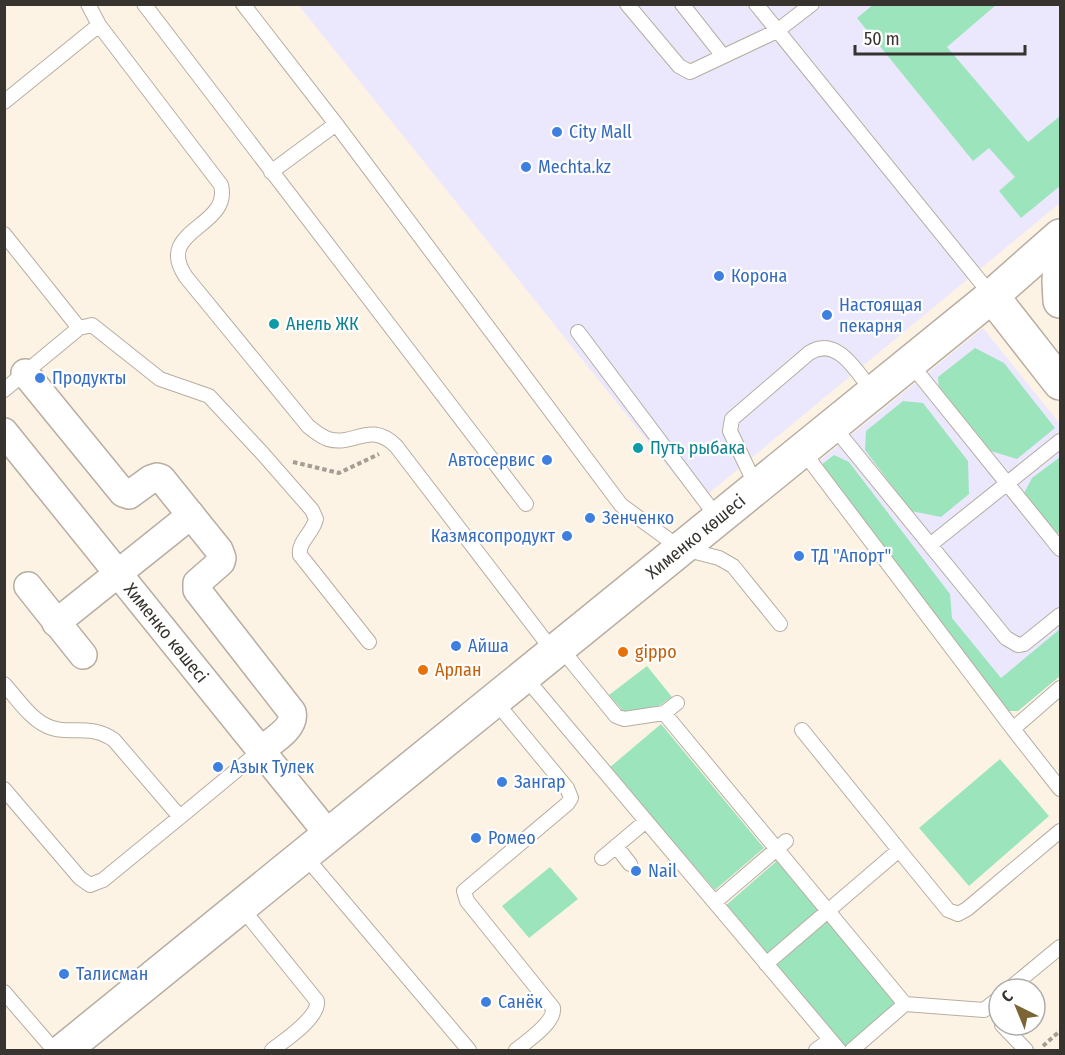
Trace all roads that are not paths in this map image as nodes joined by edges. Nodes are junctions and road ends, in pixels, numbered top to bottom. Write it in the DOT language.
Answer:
graph roads {
  1 [pos="88,4"];
  2 [pos="144,4"];
  3 [pos="243,4"];
  4 [pos="627,4"];
  5 [pos="681,4"];
  6 [pos="756,4"];
  7 [pos="812,4"];
  8 [pos="99,25"];
  9 [pos="777,31"];
  10 [pos="723,56"];
  11 [pos="4,102"];
  12 [pos="336,124"];
  13 [pos="271,172"];
  14 [pos="4,234"];
  15 [pos="1060,236"];
  16 [pos="1060,260"];
  17 [pos="992,296"];
  18 [pos="1060,301"];
  19 [pos="79,328"];
  20 [pos="578,332"];
  21 [pos="908,361"];
  22 [pos="25,373"];
  23 [pos="1060,383"];
  24 [pos="4,390"];
  25 [pos="872,391"];
  26 [pos="831,425"];
  27 [pos="4,432"];
  28 [pos="1060,441"];
  29 [pos="801,449"];
  30 [pos="1006,483"];
  31 [pos="756,486"];
  32 [pos="526,504"];
  33 [pos="191,515"];
  34 [pos="717,517"];
  35 [pos="930,545"];
  36 [pos="680,548"];
  37 [pos="1060,549"];
  38 [pos="118,573"];
  39 [pos="28,586"];
  40 [pos="1060,615"];
  41 [pos="57,623"];
  42 [pos="780,624"];
  43 [pos="369,642"];
  44 [pos="556,649"];
  45 [pos="83,655"];
  46 [pos="524,676"];
  47 [pos="4,684"];
  48 [pos="1060,688"];
  49 [pos="494,700"];
  50 [pos="677,703"];
  51 [pos="664,713"];
  52 [pos="1013,729"];
  53 [pos="802,730"];
  54 [pos="261,750"];
  55 [pos="4,789"];
  56 [pos="1060,789"];
  57 [pos="180,817"];
  58 [pos="646,821"];
  59 [pos="1060,831"];
  60 [pos="316,844"];
  61 [pos="782,845"];
  62 [pos="616,846"];
  63 [pos="899,850"];
  64 [pos="602,858"];
  65 [pos="630,864"];
  66 [pos="714,902"];
  67 [pos="241,907"];
  68 [pos="828,910"];
  69 [pos="1060,947"];
  70 [pos="766,964"];
  71 [pos="1024,977"];
  72 [pos="4,992"];
  73 [pos="905,1004"];
  74 [pos="987,1008"];
  75 [pos="984,1010"];
  76 [pos="987,1012"];
  77 [pos="1014,1037"];
  78 [pos="834,1045"];
  79 [pos="54,1050"];
  80 [pos="64,1050"];
  81 [pos="272,1050"];
  82 [pos="469,1050"];
  83 [pos="516,1050"];
  84 [pos="816,1050"];
  85 [pos="852,1050"];
  86 [pos="1026,1050"];
  1 -- 8 [label="lane"];
  2 -- 13 [label="lane"];
  3 -- 12 [label="lane"];
  4 -- 10 [label="lane"];
  5 -- 10 [label="lane"];
  6 -- 9 [label="lane"];
  7 -- 9 [label="lane"];
  8 -- 11 [label="lane"];
  8 -- 44 [label="lane"];
  9 -- 10 [label="lane"];
  9 -- 17 [label="lane"];
  12 -- 13 [label="lane"];
  12 -- 36 [label="lane"];
  13 -- 32 [label="lane"];
  14 -- 19 [label="lane"];
  15 -- 17 [label="main road, Хименко көшесі"];
  16 -- 18 [label="main road"];
  17 -- 21 [label="main road, Хименко көшесі"];
  17 -- 23 [label="main road"];
  19 -- 22 [label="lane"];
  19 -- 43 [label="lane"];
  20 -- 34 [label="lane"];
  21 -- 25 [label="main road, Хименко көшесі"];
  21 -- 30 [label="lane"];
  22 -- 24 [label="lane"];
  22 -- 33 [label="street"];
  25 -- 26 [label="main road, Хименко көшесі"];
  25 -- 31 [label="lane"];
  26 -- 29 [label="main road, Хименко көшесі"];
  26 -- 35 [label="lane"];
  27 -- 38 [label="street, Хименко көшесі"];
  28 -- 30 [label="lane"];
  29 -- 31 [label="main road, Хименко көшесі"];
  29 -- 52 [label="lane"];
  30 -- 35 [label="lane"];
  30 -- 37 [label="lane"];
  31 -- 34 [label="main road, Хименко көшесі"];
  33 -- 38 [label="street"];
  33 -- 54 [label="street"];
  34 -- 36 [label="main road, Хименко көшесі"];
  35 -- 40 [label="lane"];
  36 -- 42 [label="lane"];
  36 -- 44 [label="main road, Хименко көшесі"];
  38 -- 41 [label="street"];
  38 -- 54 [label="street, Хименко көшесі"];
  39 -- 41 [label="street"];
  41 -- 45 [label="street"];
  44 -- 46 [label="main road, Хименко көшесі"];
  44 -- 51 [label="lane"];
  46 -- 49 [label="main road, Хименко көшесі"];
  46 -- 58 [label="lane"];
  47 -- 57 [label="lane"];
  48 -- 52 [label="lane"];
  49 -- 60 [label="main road, Хименко көшесі"];
  49 -- 83 [label="lane"];
  50 -- 51 [label="lane"];
  51 -- 61 [label="lane"];
  52 -- 56 [label="lane"];
  53 -- 63 [label="lane"];
  54 -- 57 [label="lane"];
  54 -- 60 [label="street, Хименко көшесі"];
  55 -- 57 [label="lane"];
  58 -- 62 [label="lane"];
  58 -- 66 [label="lane"];
  59 -- 63 [label="lane"];
  60 -- 67 [label="main road, Хименко көшесі"];
  60 -- 82 [label="lane"];
  61 -- 66 [label="lane"];
  61 -- 68 [label="lane"];
  62 -- 64 [label="lane"];
  62 -- 65 [label="lane"];
  63 -- 68 [label="lane"];
  66 -- 70 [label="lane"];
  67 -- 80 [label="main road, Хименко көшесі"];
  67 -- 81 [label="lane"];
  68 -- 70 [label="lane"];
  68 -- 73 [label="lane"];
  69 -- 71 [label="lane"];
  70 -- 78 [label="lane"];
  72 -- 79 [label="lane"];
  73 -- 75 [label="lane"];
  73 -- 85 [label="lane"];
  74 -- 75 [label="lane"];
  75 -- 76 [label="lane"];
  77 -- 86 [label="lane"];
  78 -- 84 [label="lane"];
}
